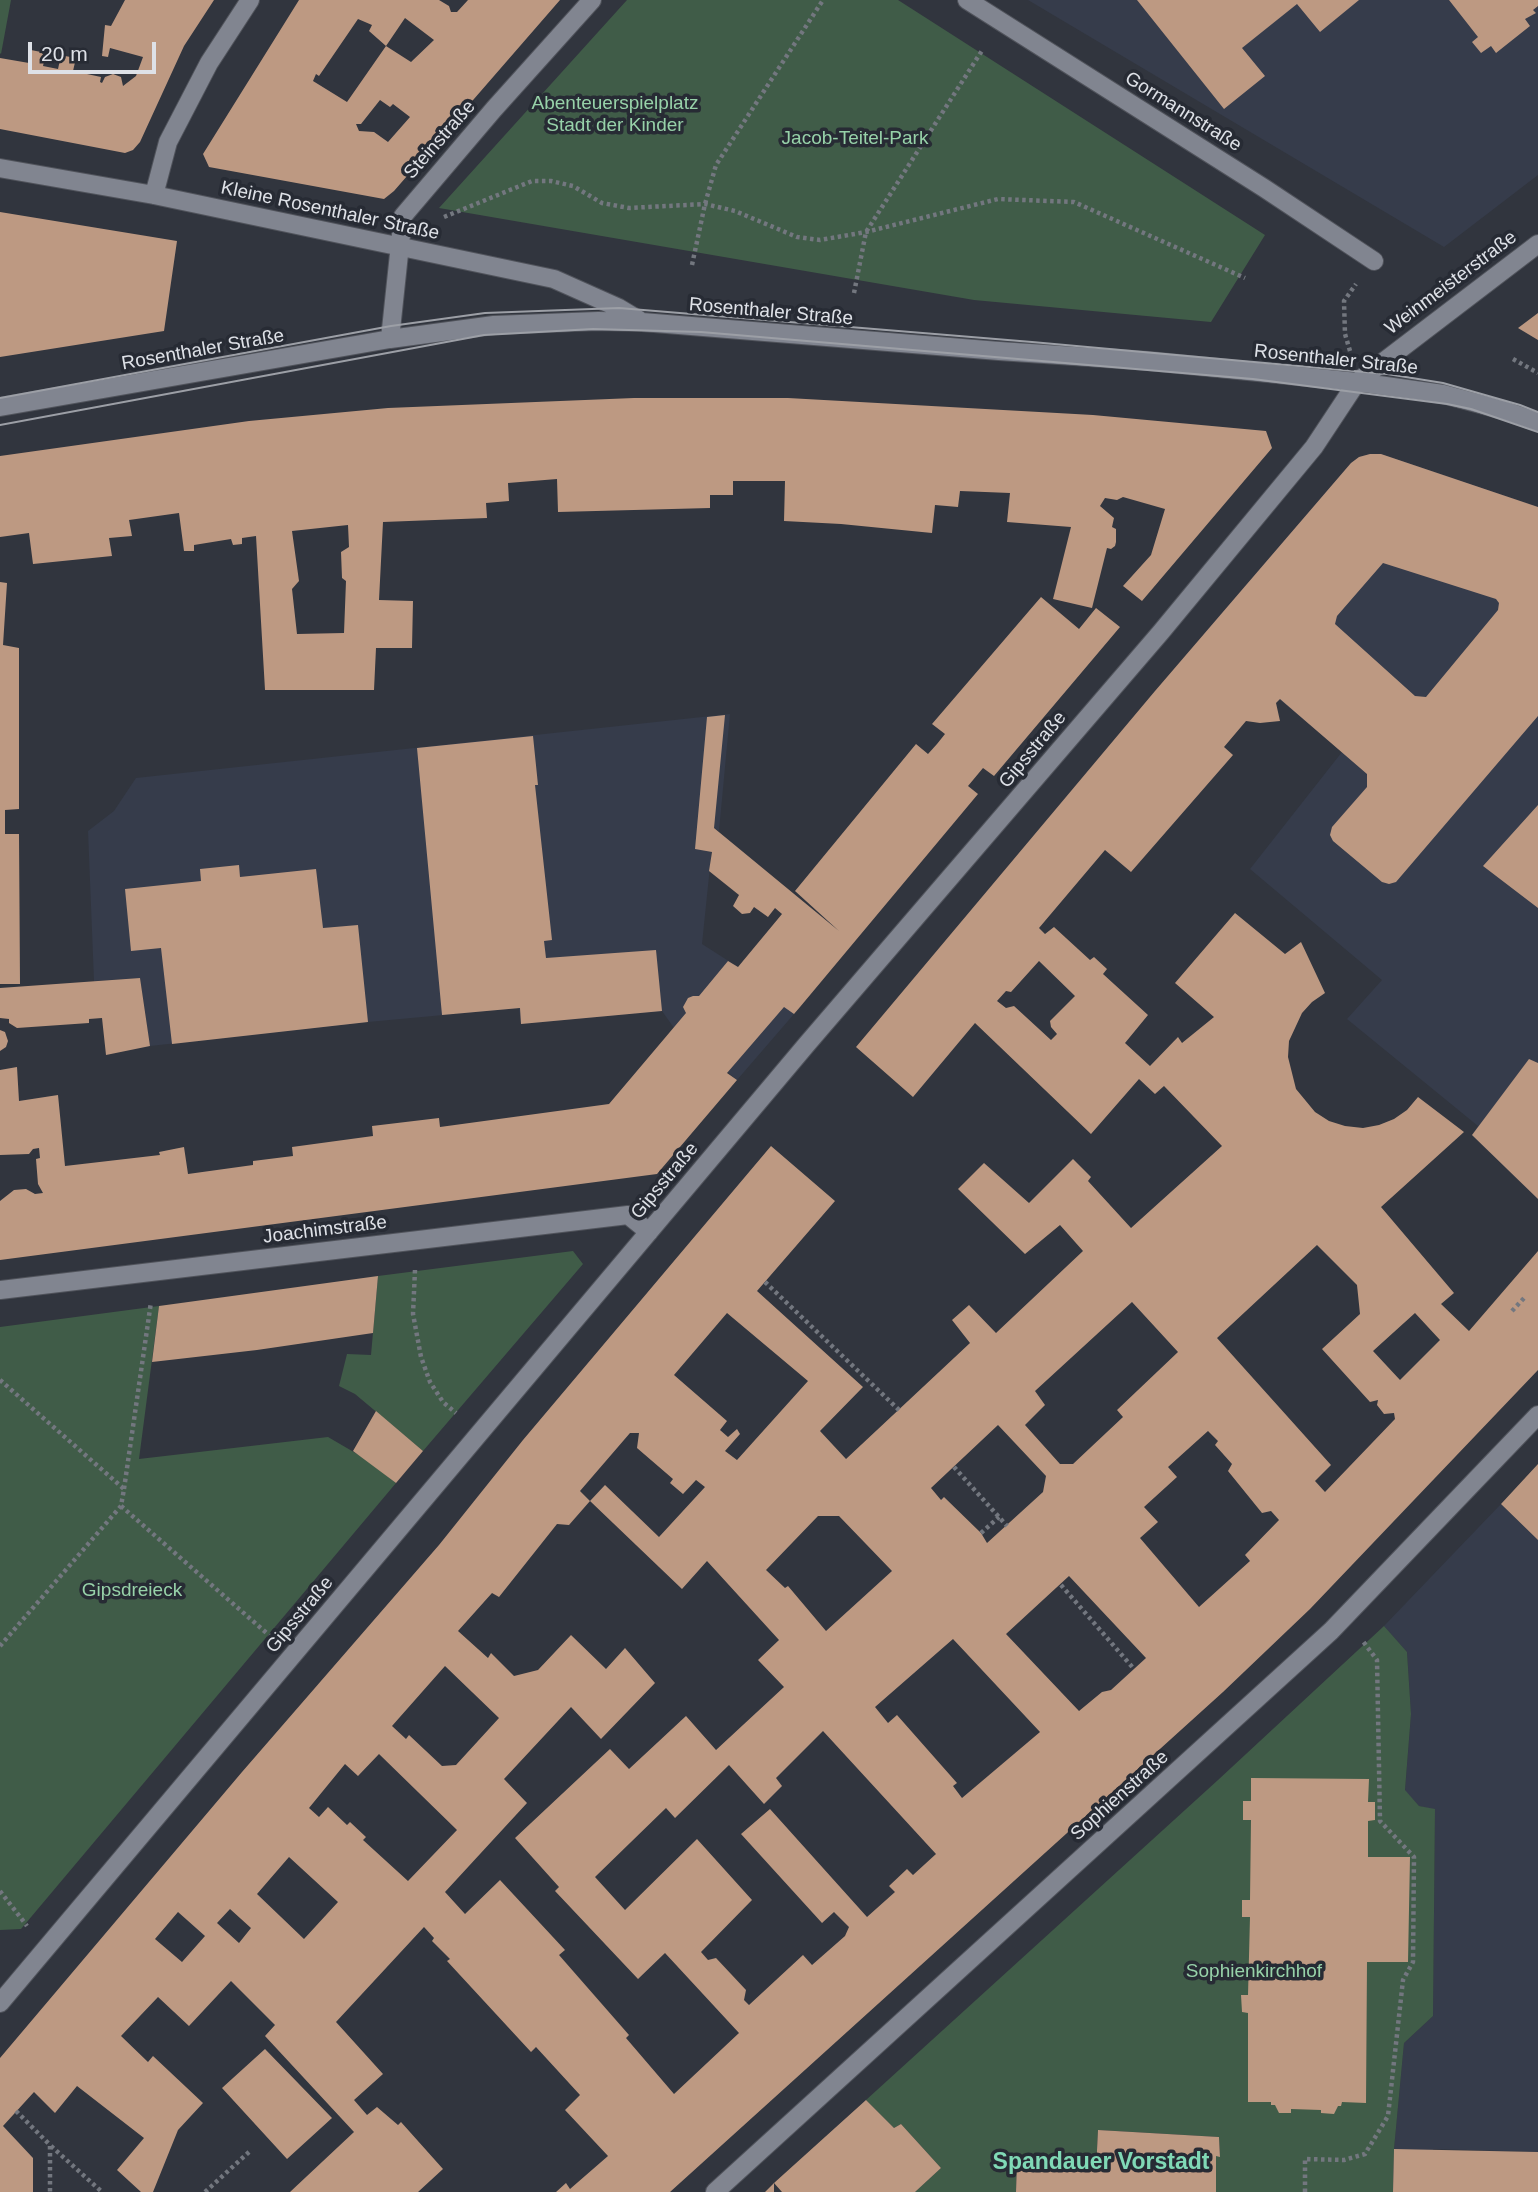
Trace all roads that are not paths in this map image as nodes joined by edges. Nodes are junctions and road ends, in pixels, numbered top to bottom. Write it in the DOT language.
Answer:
graph roads {
  1 [pos="250,0"];
  2 [pos="592,0"];
  3 [pos="967,0"];
  4 [pos="0,168"];
  5 [pos="154,195"];
  6 [pos="1538,244"];
  7 [pos="400,248"];
  8 [pos="1374,261"];
  9 [pos="642,322"];
  10 [pos="390,339"];
  11 [pos="1357,382"];
  12 [pos="0,407"];
  13 [pos="1538,422"];
  14 [pos="649,1232"];
  15 [pos="0,1290"];
  16 [pos="1538,1415"];
  17 [pos="0,2003"];
  18 [pos="715,2192"];
  1 -- 5 [label="street"];
  2 -- 7 [label="street, Steinstraße"];
  3 -- 8 [label="street, Gormannstraße"];
  4 -- 5 [label="street, Kleine Rosenthaler Straße"];
  5 -- 7 [label="street, Kleine Rosenthaler Straße"];
  6 -- 11 [label="street, Weinmeisterstraße"];
  7 -- 9 [label="street, Kleine Rosenthaler Straße"];
  7 -- 10 [label="street, Steinstraße"];
  9 -- 10 [label="street, Rosenthaler Straße"];
  9 -- 11 [label="street, Rosenthaler Straße"];
  10 -- 12 [label="street, Rosenthaler Straße"];
  11 -- 13 [label="street, Rosenthaler Straße"];
  11 -- 14 [label="street, Gipsstraße"];
  14 -- 15 [label="street, Joachimstraße"];
  14 -- 17 [label="street, Gipsstraße"];
  16 -- 18 [label="street, Sophienstraße"];
}
